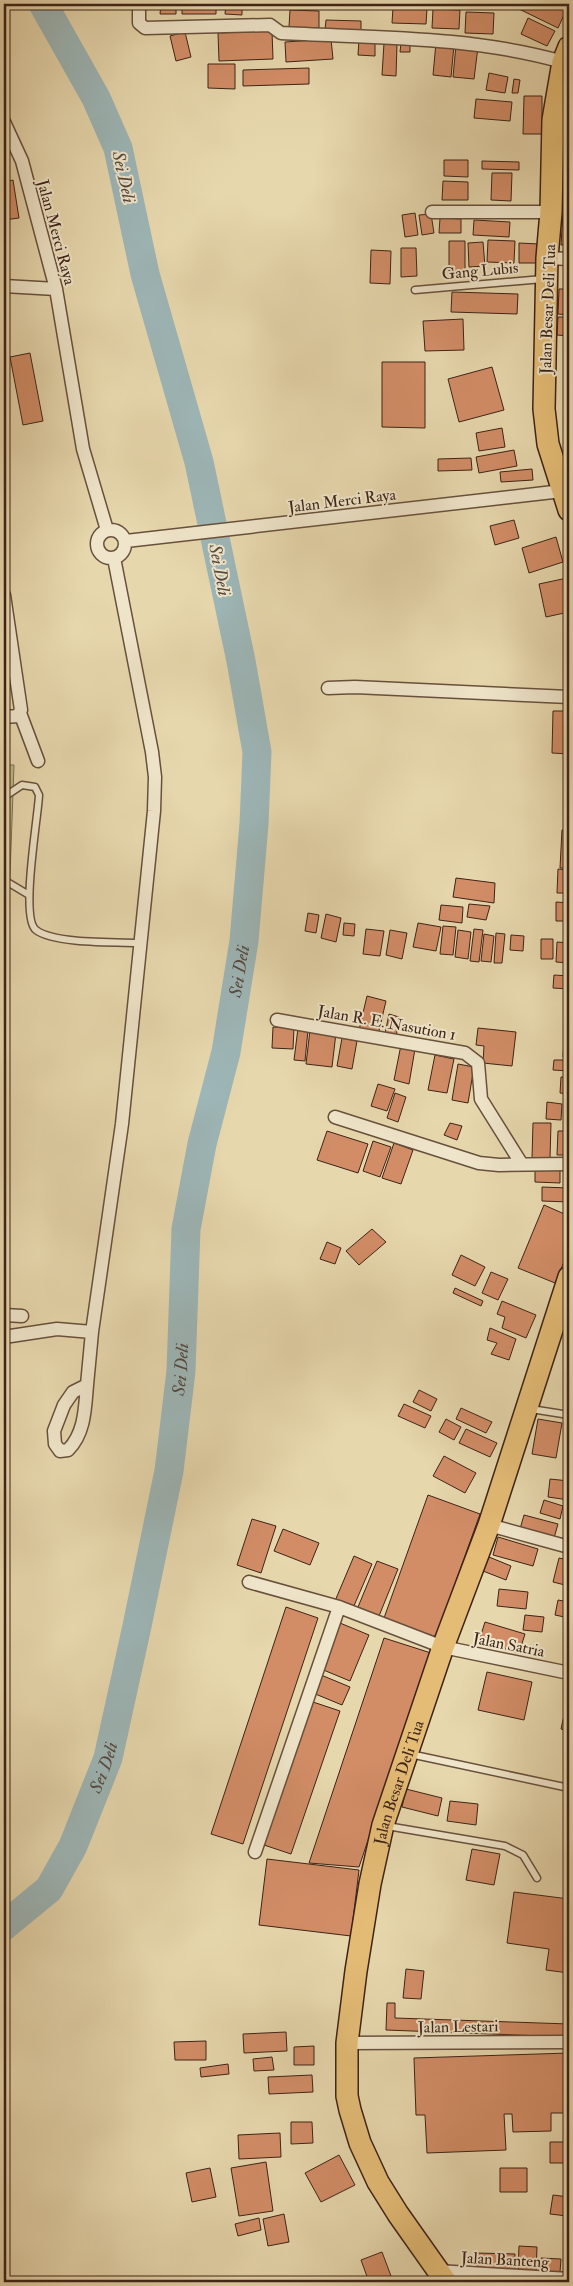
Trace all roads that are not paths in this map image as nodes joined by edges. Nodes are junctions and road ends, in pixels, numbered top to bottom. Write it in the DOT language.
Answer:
graph roads {
  1 [pos="139,4"];
  2 [pos="566,55"];
  3 [pos="561,121"];
  4 [pos="4,122"];
  5 [pos="432,212"];
  6 [pos="551,212"];
  7 [pos="569,259"];
  8 [pos="547,268"];
  9 [pos="4,286"];
  10 [pos="56,289"];
  11 [pos="415,290"];
  12 [pos="567,502"];
  13 [pos="107,530"];
  14 [pos="126,541"];
  15 [pos="114,558"];
  16 [pos="4,595"];
  17 [pos="6,617"];
  18 [pos="328,688"];
  19 [pos="569,697"];
  20 [pos="20,713"];
  21 [pos="4,717"];
  22 [pos="38,761"];
  23 [pos="4,797"];
  24 [pos="4,880"];
  25 [pos="29,895"];
  26 [pos="141,943"];
  27 [pos="277,1020"];
  28 [pos="334,1117"];
  29 [pos="521,1163"];
  30 [pos="569,1164"];
  31 [pos="569,1277"];
  32 [pos="4,1315"];
  33 [pos="22,1316"];
  34 [pos="92,1332"];
  35 [pos="4,1337"];
  36 [pos="87,1385"];
  37 [pos="527,1409"];
  38 [pos="569,1415"];
  39 [pos="489,1525"];
  40 [pos="569,1547"];
  41 [pos="248,1582"];
  42 [pos="339,1607"];
  43 [pos="443,1647"];
  44 [pos="569,1673"];
  45 [pos="408,1753"];
  46 [pos="569,1788"];
  47 [pos="383,1825"];
  48 [pos="255,1852"];
  49 [pos="537,1878"];
  50 [pos="569,2042"];
  51 [pos="347,2043"];
  52 [pos="442,2277"];
  53 [pos="569,2279"];
  1 -- 2 [label="street"];
  2 -- 3 [label="main road, Jalan Besar Deli Tua"];
  3 -- 6 [label="main road, Jalan Besar Deli Tua"];
  4 -- 10 [label="street, Jalan Merci Raya"];
  5 -- 6 [label="street"];
  6 -- 8 [label="main road, Jalan Besar Deli Tua"];
  7 -- 8 [label="street"];
  8 -- 11 [label="lane, Gang Lubis"];
  8 -- 12 [label="main road, Jalan Besar Deli Tua"];
  9 -- 10 [label="street"];
  10 -- 13 [label="street, Jalan Merci Raya"];
  12 -- 14 [label="street, Jalan Merci Raya"];
  13 -- 14 [label="street"];
  13 -- 15 [label="street"];
  14 -- 15 [label="street"];
  15 -- 26 [label="street"];
  16 -- 17 [label="street"];
  17 -- 20 [label="street"];
  18 -- 19 [label="street"];
  20 -- 21 [label="street"];
  20 -- 22 [label="street"];
  23 -- 25 [label="lane"];
  24 -- 25 [label="lane"];
  25 -- 26 [label="lane"];
  26 -- 34 [label="street"];
  27 -- 29 [label="street, Jalan R. E. Nasution 1"];
  28 -- 29 [label="street"];
  29 -- 30 [label="street"];
  31 -- 37 [label="main road, Jalan Besar Deli Tua"];
  32 -- 33 [label="street"];
  34 -- 35 [label="street"];
  34 -- 36 [label="street"];
  36 -- 36 [label="street"];
  37 -- 38 [label="lane"];
  37 -- 39 [label="main road, Jalan Besar Deli Tua"];
  39 -- 40 [label="street"];
  39 -- 43 [label="main road, Jalan Besar Deli Tua"];
  41 -- 42 [label="street, Jalan Satria"];
  42 -- 43 [label="street, Jalan Satria"];
  42 -- 48 [label="street"];
  43 -- 44 [label="street, Jalan Satria"];
  43 -- 45 [label="main road, Jalan Besar Deli Tua"];
  45 -- 46 [label="lane"];
  45 -- 47 [label="main road, Jalan Besar Deli Tua"];
  47 -- 49 [label="lane"];
  47 -- 51 [label="main road, Jalan Besar Deli Tua"];
  50 -- 51 [label="street, Jalan Lestari"];
  51 -- 52 [label="main road, Jalan Besar Deli Tua"];
  52 -- 53 [label="street, Jalan Banteng"];
}
